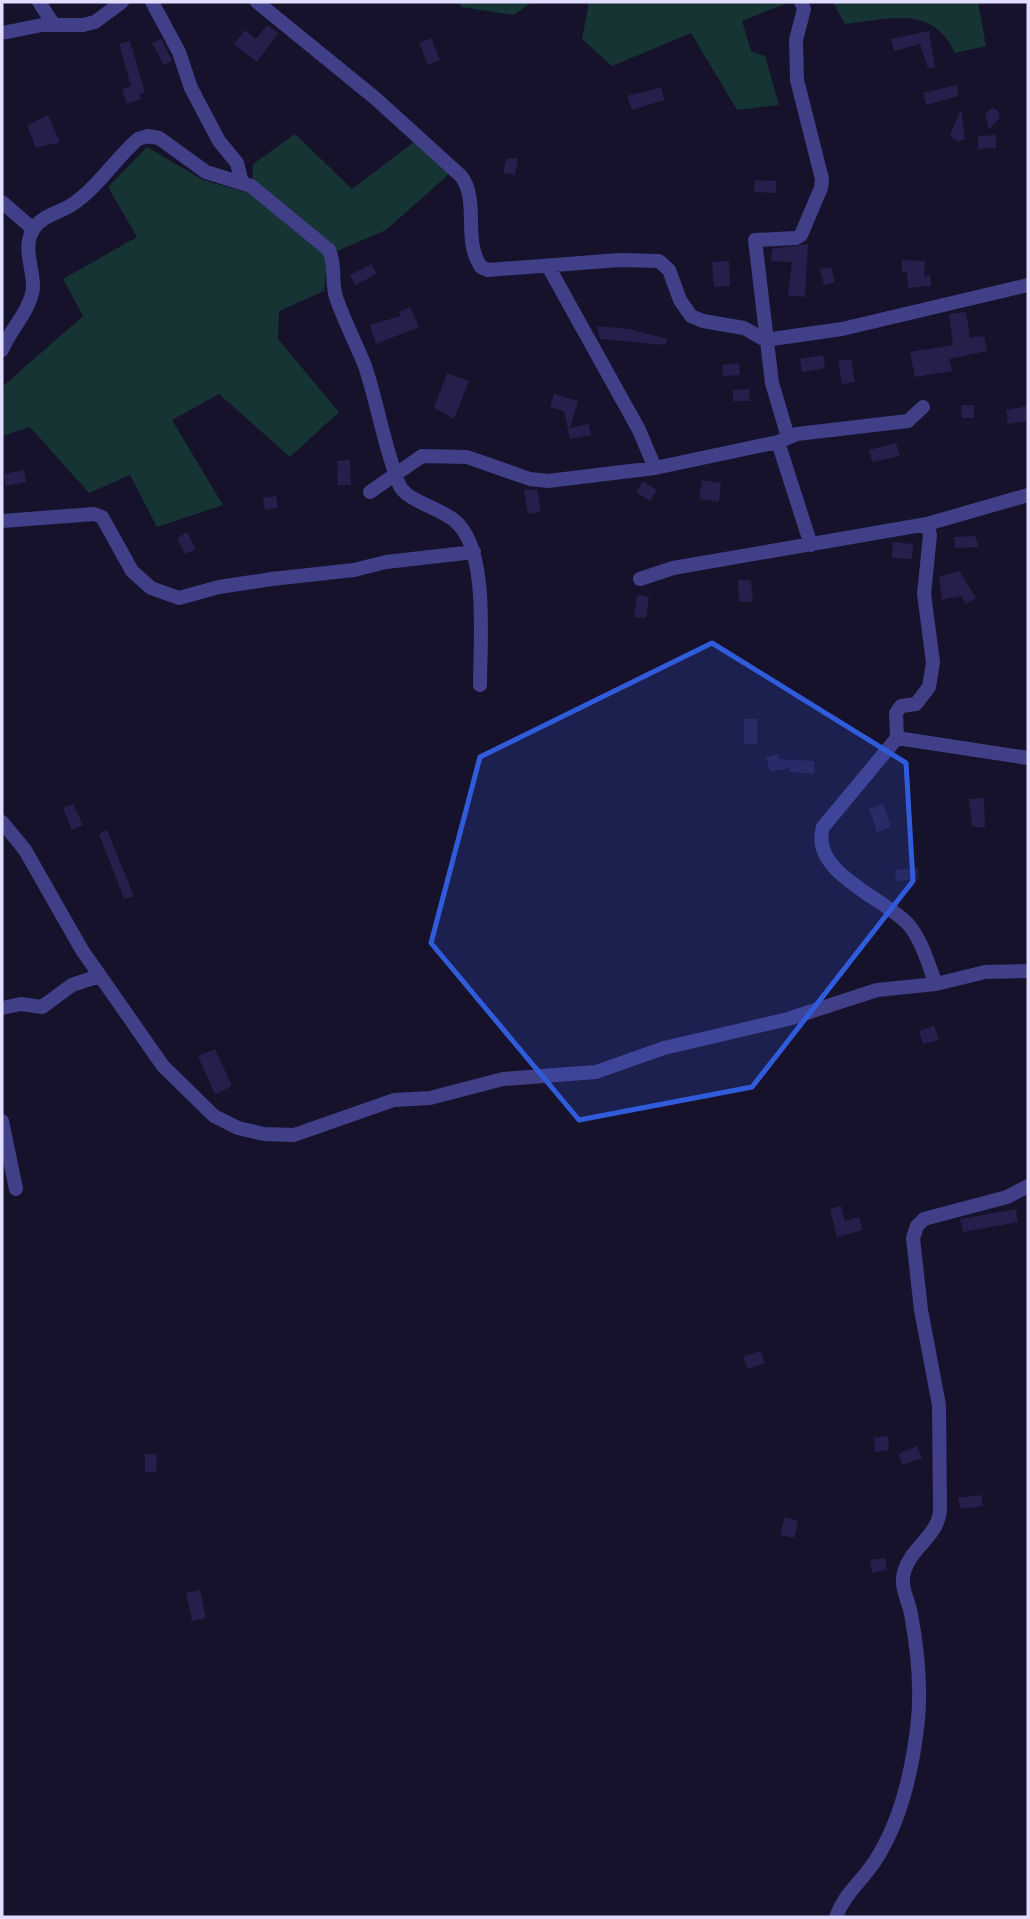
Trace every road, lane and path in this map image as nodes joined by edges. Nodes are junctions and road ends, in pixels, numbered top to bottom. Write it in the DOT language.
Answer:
graph roads {
  1 [pos="39,2"];
  2 [pos="122,2"];
  3 [pos="152,2"];
  4 [pos="257,2"];
  5 [pos="801,2"];
  6 [pos="54,24"];
  7 [pos="2,33"];
  8 [pos="242,183"];
  9 [pos="2,202"];
  10 [pos="33,229"];
  11 [pos="548,266"];
  12 [pos="1028,285"];
  13 [pos="765,340"];
  14 [pos="2,350"];
  15 [pos="923,407"];
  16 [pos="783,439"];
  17 [pos="655,468"];
  18 [pos="394,473"];
  19 [pos="370,492"];
  20 [pos="1028,495"];
  21 [pos="2,521"];
  22 [pos="927,524"];
  23 [pos="811,545"];
  24 [pos="474,552"];
  25 [pos="640,579"];
  26 [pos="480,685"];
  27 [pos="897,738"];
  28 [pos="1028,758"];
  29 [pos="2,822"];
  30 [pos="1028,971"];
  31 [pos="99,976"];
  32 [pos="936,984"];
  33 [pos="2,1007"];
  34 [pos="2,1121"];
  35 [pos="1028,1186"];
  36 [pos="16,1189"];
  37 [pos="836,1917"];
  1 -- 6 [label="street"];
  2 -- 6 [label="street"];
  3 -- 8 [label="street"];
  4 -- 11 [label="street"];
  5 -- 13 [label="street"];
  6 -- 7 [label="street"];
  8 -- 10 [label="street"];
  8 -- 18 [label="street"];
  9 -- 10 [label="street"];
  10 -- 14 [label="street"];
  11 -- 13 [label="street"];
  11 -- 17 [label="street"];
  12 -- 13 [label="street"];
  13 -- 16 [label="street"];
  15 -- 16 [label="street"];
  16 -- 17 [label="street"];
  16 -- 23 [label="street"];
  17 -- 18 [label="street"];
  18 -- 19 [label="street"];
  18 -- 24 [label="street"];
  20 -- 22 [label="street"];
  21 -- 24 [label="street"];
  22 -- 23 [label="street"];
  22 -- 27 [label="street"];
  23 -- 25 [label="street"];
  24 -- 26 [label="street"];
  27 -- 28 [label="street"];
  27 -- 32 [label="street"];
  29 -- 31 [label="street"];
  30 -- 32 [label="street"];
  31 -- 32 [label="street"];
  31 -- 33 [label="street"];
  34 -- 36 [label="street"];
  35 -- 37 [label="street"];
}
